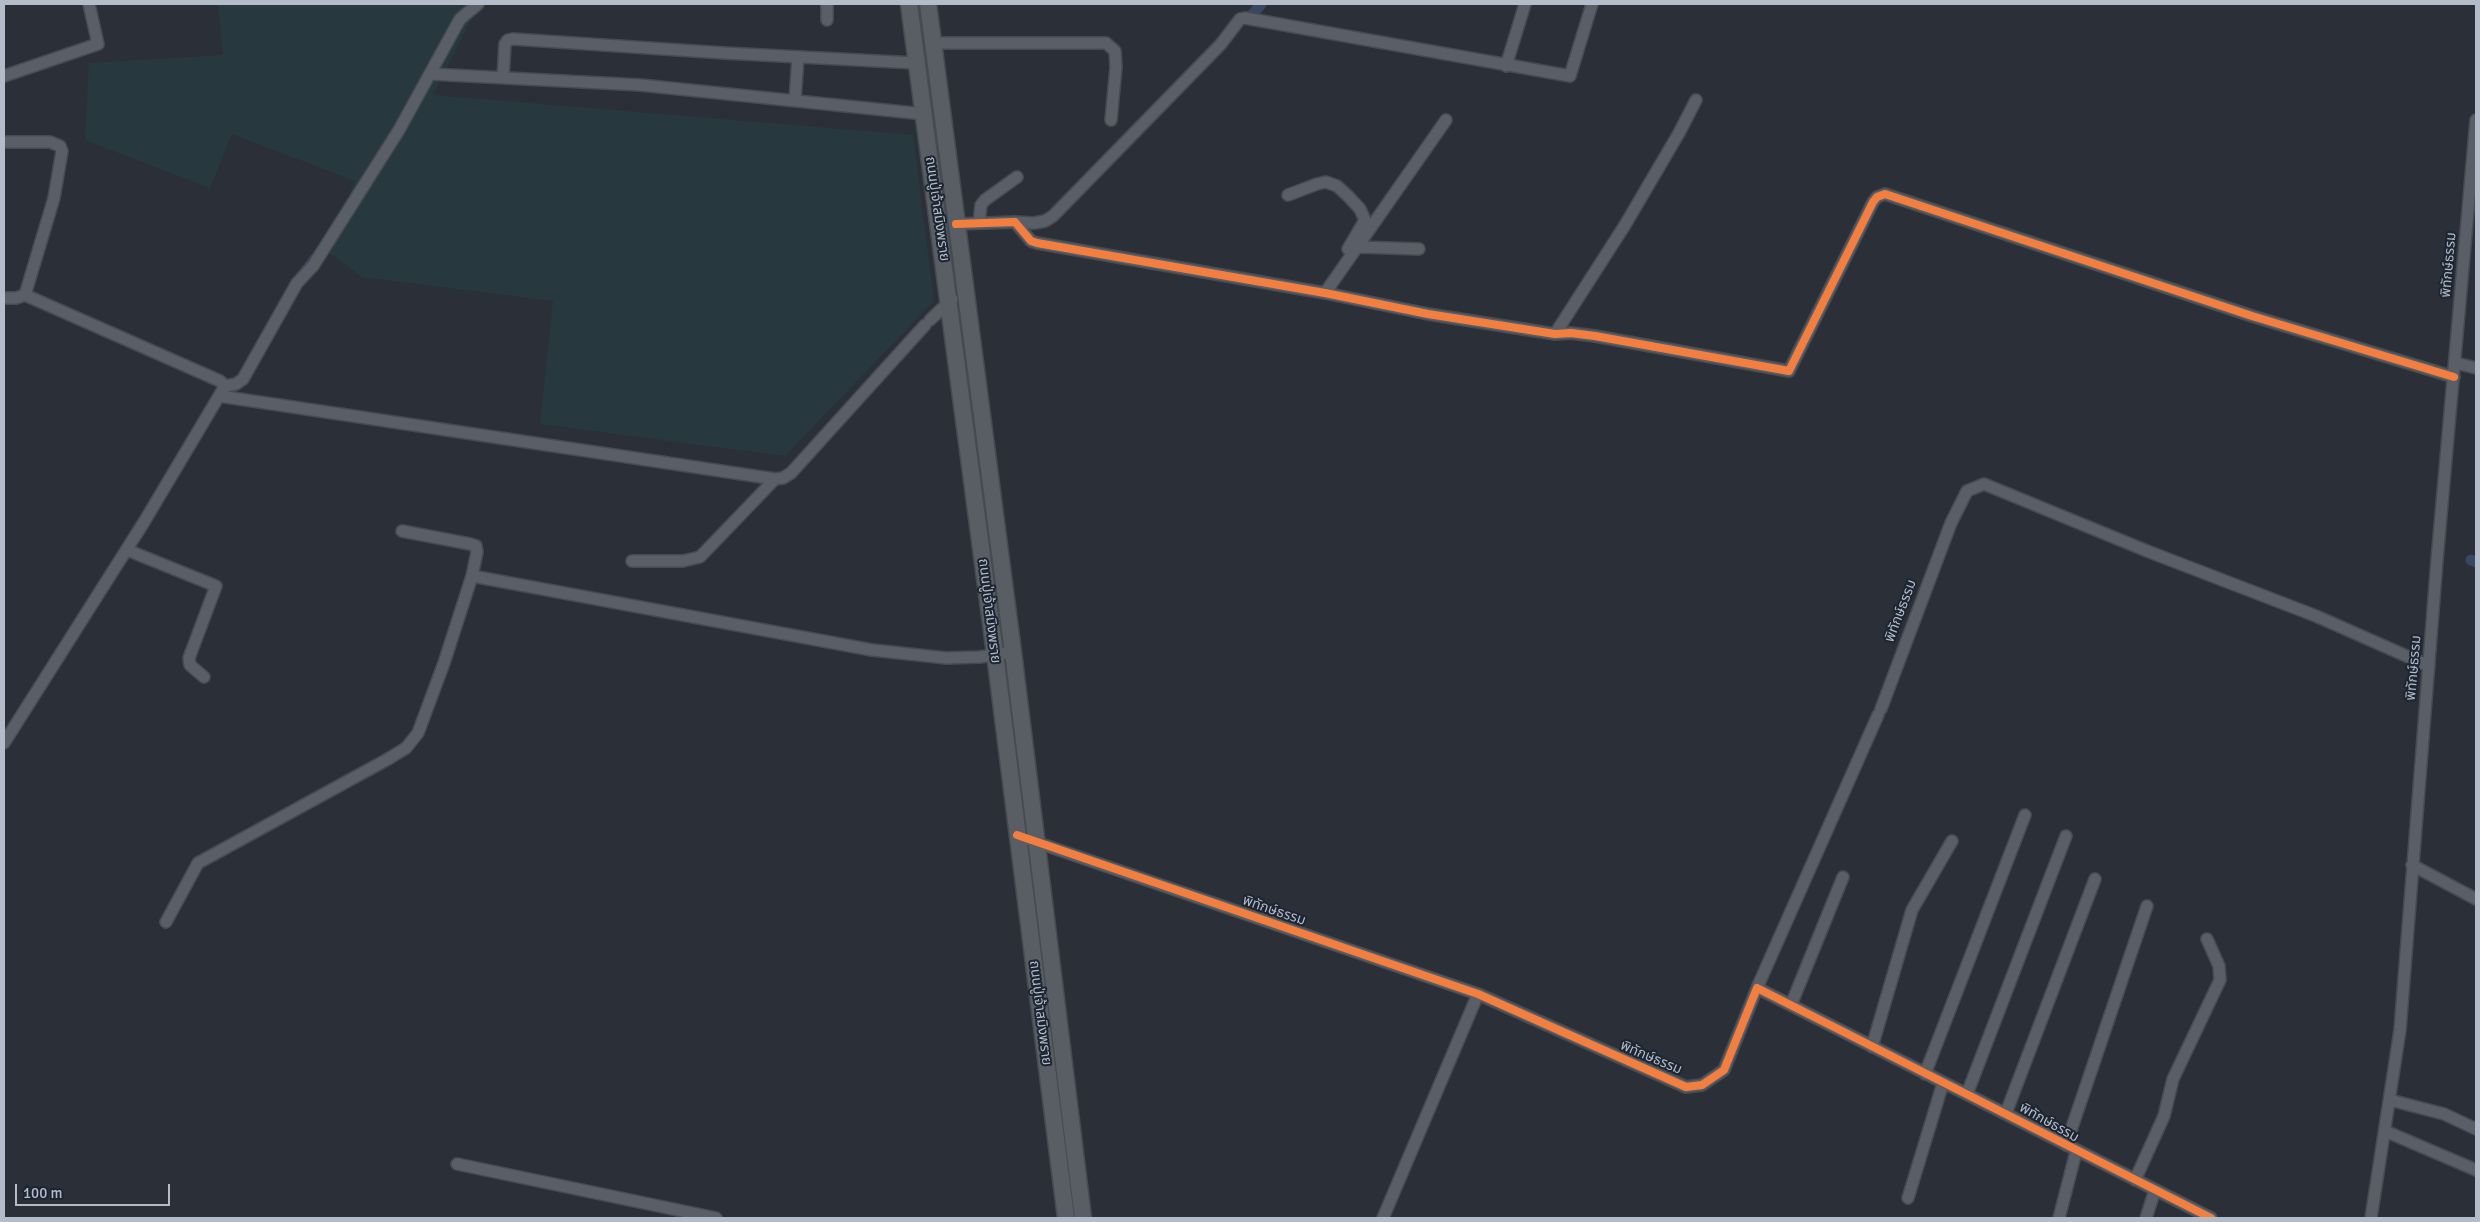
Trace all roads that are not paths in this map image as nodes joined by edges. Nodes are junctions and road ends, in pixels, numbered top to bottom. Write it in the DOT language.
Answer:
graph roads {
  1 [pos="89,4"];
  2 [pos="478,4"];
  3 [pos="827,4"];
  4 [pos="909,4"];
  5 [pos="928,4"];
  6 [pos="1526,4"];
  7 [pos="1592,4"];
  8 [pos="827,20"];
  9 [pos="933,43"];
  10 [pos="798,57"];
  11 [pos="916,63"];
  12 [pos="1506,66"];
  13 [pos="435,74"];
  14 [pos="4,76"];
  15 [pos="503,77"];
  16 [pos="795,100"];
  17 [pos="1696,100"];
  18 [pos="924,114"];
  19 [pos="1111,120"];
  20 [pos="1446,120"];
  21 [pos="2476,120"];
  22 [pos="4,142"];
  23 [pos="2475,150"];
  24 [pos="1017,177"];
  25 [pos="1288,195"];
  26 [pos="1015,222"];
  27 [pos="979,223"];
  28 [pos="956,224"];
  29 [pos="1358,247"];
  30 [pos="1419,249"];
  31 [pos="1345,266"];
  32 [pos="1325,292"];
  33 [pos="25,295"];
  34 [pos="4,298"];
  35 [pos="957,298"];
  36 [pos="1555,334"];
  37 [pos="2456,363"];
  38 [pos="2476,368"];
  39 [pos="2454,377"];
  40 [pos="222,391"];
  41 [pos="774,479"];
  42 [pos="402,530"];
  43 [pos="127,550"];
  44 [pos="632,561"];
  45 [pos="472,576"];
  46 [pos="1013,652"];
  47 [pos="995,654"];
  48 [pos="2429,666"];
  49 [pos="204,677"];
  50 [pos="4,743"];
  51 [pos="2026,815"];
  52 [pos="1017,835"];
  53 [pos="2066,836"];
  54 [pos="1952,841"];
  55 [pos="1036,842"];
  56 [pos="2412,864"];
  57 [pos="1843,877"];
  58 [pos="2095,879"];
  59 [pos="2476,899"];
  60 [pos="2147,906"];
  61 [pos="166,922"];
  62 [pos="2207,939"];
  63 [pos="1757,988"];
  64 [pos="1478,994"];
  65 [pos="1790,1005"];
  66 [pos="1872,1047"];
  67 [pos="1925,1074"];
  68 [pos="1943,1082"];
  69 [pos="1967,1094"];
  70 [pos="2390,1100"];
  71 [pos="2006,1113"];
  72 [pos="2476,1129"];
  73 [pos="2385,1131"];
  74 [pos="2066,1145"];
  75 [pos="2076,1152"];
  76 [pos="1068,1163"];
  77 [pos="457,1164"];
  78 [pos="2476,1170"];
  79 [pos="2135,1180"];
  80 [pos="2155,1190"];
  81 [pos="1908,1198"];
  82 [pos="716,1218"];
  83 [pos="1066,1218"];
  84 [pos="1083,1218"];
  85 [pos="1383,1218"];
  86 [pos="2059,1218"];
  87 [pos="2146,1218"];
  88 [pos="2210,1218"];
  89 [pos="2371,1218"];
  1 -- 14 [label="street"];
  2 -- 13 [label="street"];
  3 -- 8 [label="street"];
  4 -- 11 [label="main road, ถนนปู่เจ้าสมิงพราย"];
  5 -- 9 [label="main road, ถนนปู่เจ้าสมิงพราย"];
  6 -- 12 [label="street"];
  7 -- 12 [label="street"];
  9 -- 19 [label="street"];
  9 -- 28 [label="main road, ถนนปู่เจ้าสมิงพราย"];
  10 -- 11 [label="street"];
  10 -- 15 [label="street"];
  10 -- 16 [label="street"];
  11 -- 18 [label="main road, ถนนปู่เจ้าสมิงพราย"];
  12 -- 26 [label="street"];
  13 -- 15 [label="street"];
  13 -- 40 [label="street"];
  15 -- 16 [label="street"];
  16 -- 18 [label="street"];
  17 -- 36 [label="street"];
  18 -- 35 [label="main road, ถนนปู่เจ้าสมิงพราย"];
  20 -- 29 [label="street"];
  21 -- 23 [label="street, พิทักษ์ธรรม"];
  22 -- 33 [label="street"];
  23 -- 37 [label="street, พิทักษ์ธรรม"];
  24 -- 27 [label="street"];
  25 -- 31 [label="street"];
  26 -- 27 [label="street"];
  26 -- 32 [label="street"];
  27 -- 28 [label="street"];
  28 -- 35 [label="main road, ถนนปู่เจ้าสมิงพราย"];
  29 -- 30 [label="street"];
  29 -- 31 [label="street"];
  31 -- 32 [label="street"];
  32 -- 36 [label="street"];
  33 -- 34 [label="street"];
  33 -- 40 [label="street"];
  35 -- 41 [label="street"];
  35 -- 46 [label="main road, ถนนปู่เจ้าสมิงพราย"];
  35 -- 47 [label="main road, ถนนปู่เจ้าสมิงพราย"];
  36 -- 39 [label="street"];
  37 -- 38 [label="street"];
  37 -- 39 [label="street, พิทักษ์ธรรม"];
  39 -- 48 [label="street, พิทักษ์ธรรม"];
  40 -- 41 [label="street"];
  40 -- 43 [label="street"];
  41 -- 44 [label="street"];
  42 -- 45 [label="street"];
  43 -- 49 [label="street"];
  43 -- 50 [label="street"];
  45 -- 47 [label="street"];
  45 -- 61 [label="street"];
  46 -- 47 [label="street"];
  46 -- 55 [label="main road, ถนนปู่เจ้าสมิงพราย"];
  47 -- 52 [label="main road, ถนนปู่เจ้าสมิงพราย"];
  48 -- 56 [label="street, พิทักษ์ธรรม"];
  48 -- 63 [label="street, พิทักษ์ธรรม"];
  51 -- 67 [label="street"];
  52 -- 55 [label="street, พิทักษ์ธรรม"];
  52 -- 76 [label="main road, ถนนปู่เจ้าสมิงพราย"];
  53 -- 69 [label="street"];
  54 -- 66 [label="street"];
  55 -- 64 [label="street, พิทักษ์ธรรม"];
  55 -- 76 [label="main road, ถนนปู่เจ้าสมิงพราย"];
  56 -- 59 [label="street"];
  56 -- 70 [label="street, พิทักษ์ธรรม"];
  57 -- 65 [label="street"];
  58 -- 71 [label="street"];
  60 -- 74 [label="street"];
  62 -- 79 [label="street"];
  63 -- 64 [label="street, พิทักษ์ธรรม"];
  63 -- 65 [label="street, พิทักษ์ธรรม"];
  64 -- 85 [label="street"];
  65 -- 66 [label="street, พิทักษ์ธรรม"];
  66 -- 67 [label="street, พิทักษ์ธรรม"];
  67 -- 68 [label="street, พิทักษ์ธรรม"];
  68 -- 69 [label="street, พิทักษ์ธรรม"];
  68 -- 81 [label="street"];
  69 -- 71 [label="street, พิทักษ์ธรรม"];
  70 -- 72 [label="street"];
  70 -- 73 [label="street, พิทักษ์ธรรม"];
  71 -- 74 [label="street, พิทักษ์ธรรม"];
  73 -- 78 [label="street"];
  73 -- 89 [label="street, พิทักษ์ธรรม"];
  74 -- 75 [label="street, พิทักษ์ธรรม"];
  75 -- 79 [label="street, พิทักษ์ธรรม"];
  75 -- 86 [label="street"];
  76 -- 83 [label="main road, ถนนปู่เจ้าสมิงพราย"];
  76 -- 84 [label="main road, ถนนปู่เจ้าสมิงพราย"];
  77 -- 82 [label="street"];
  79 -- 80 [label="street, พิทักษ์ธรรม"];
  80 -- 87 [label="street"];
  80 -- 88 [label="street, พิทักษ์ธรรม"];
}
